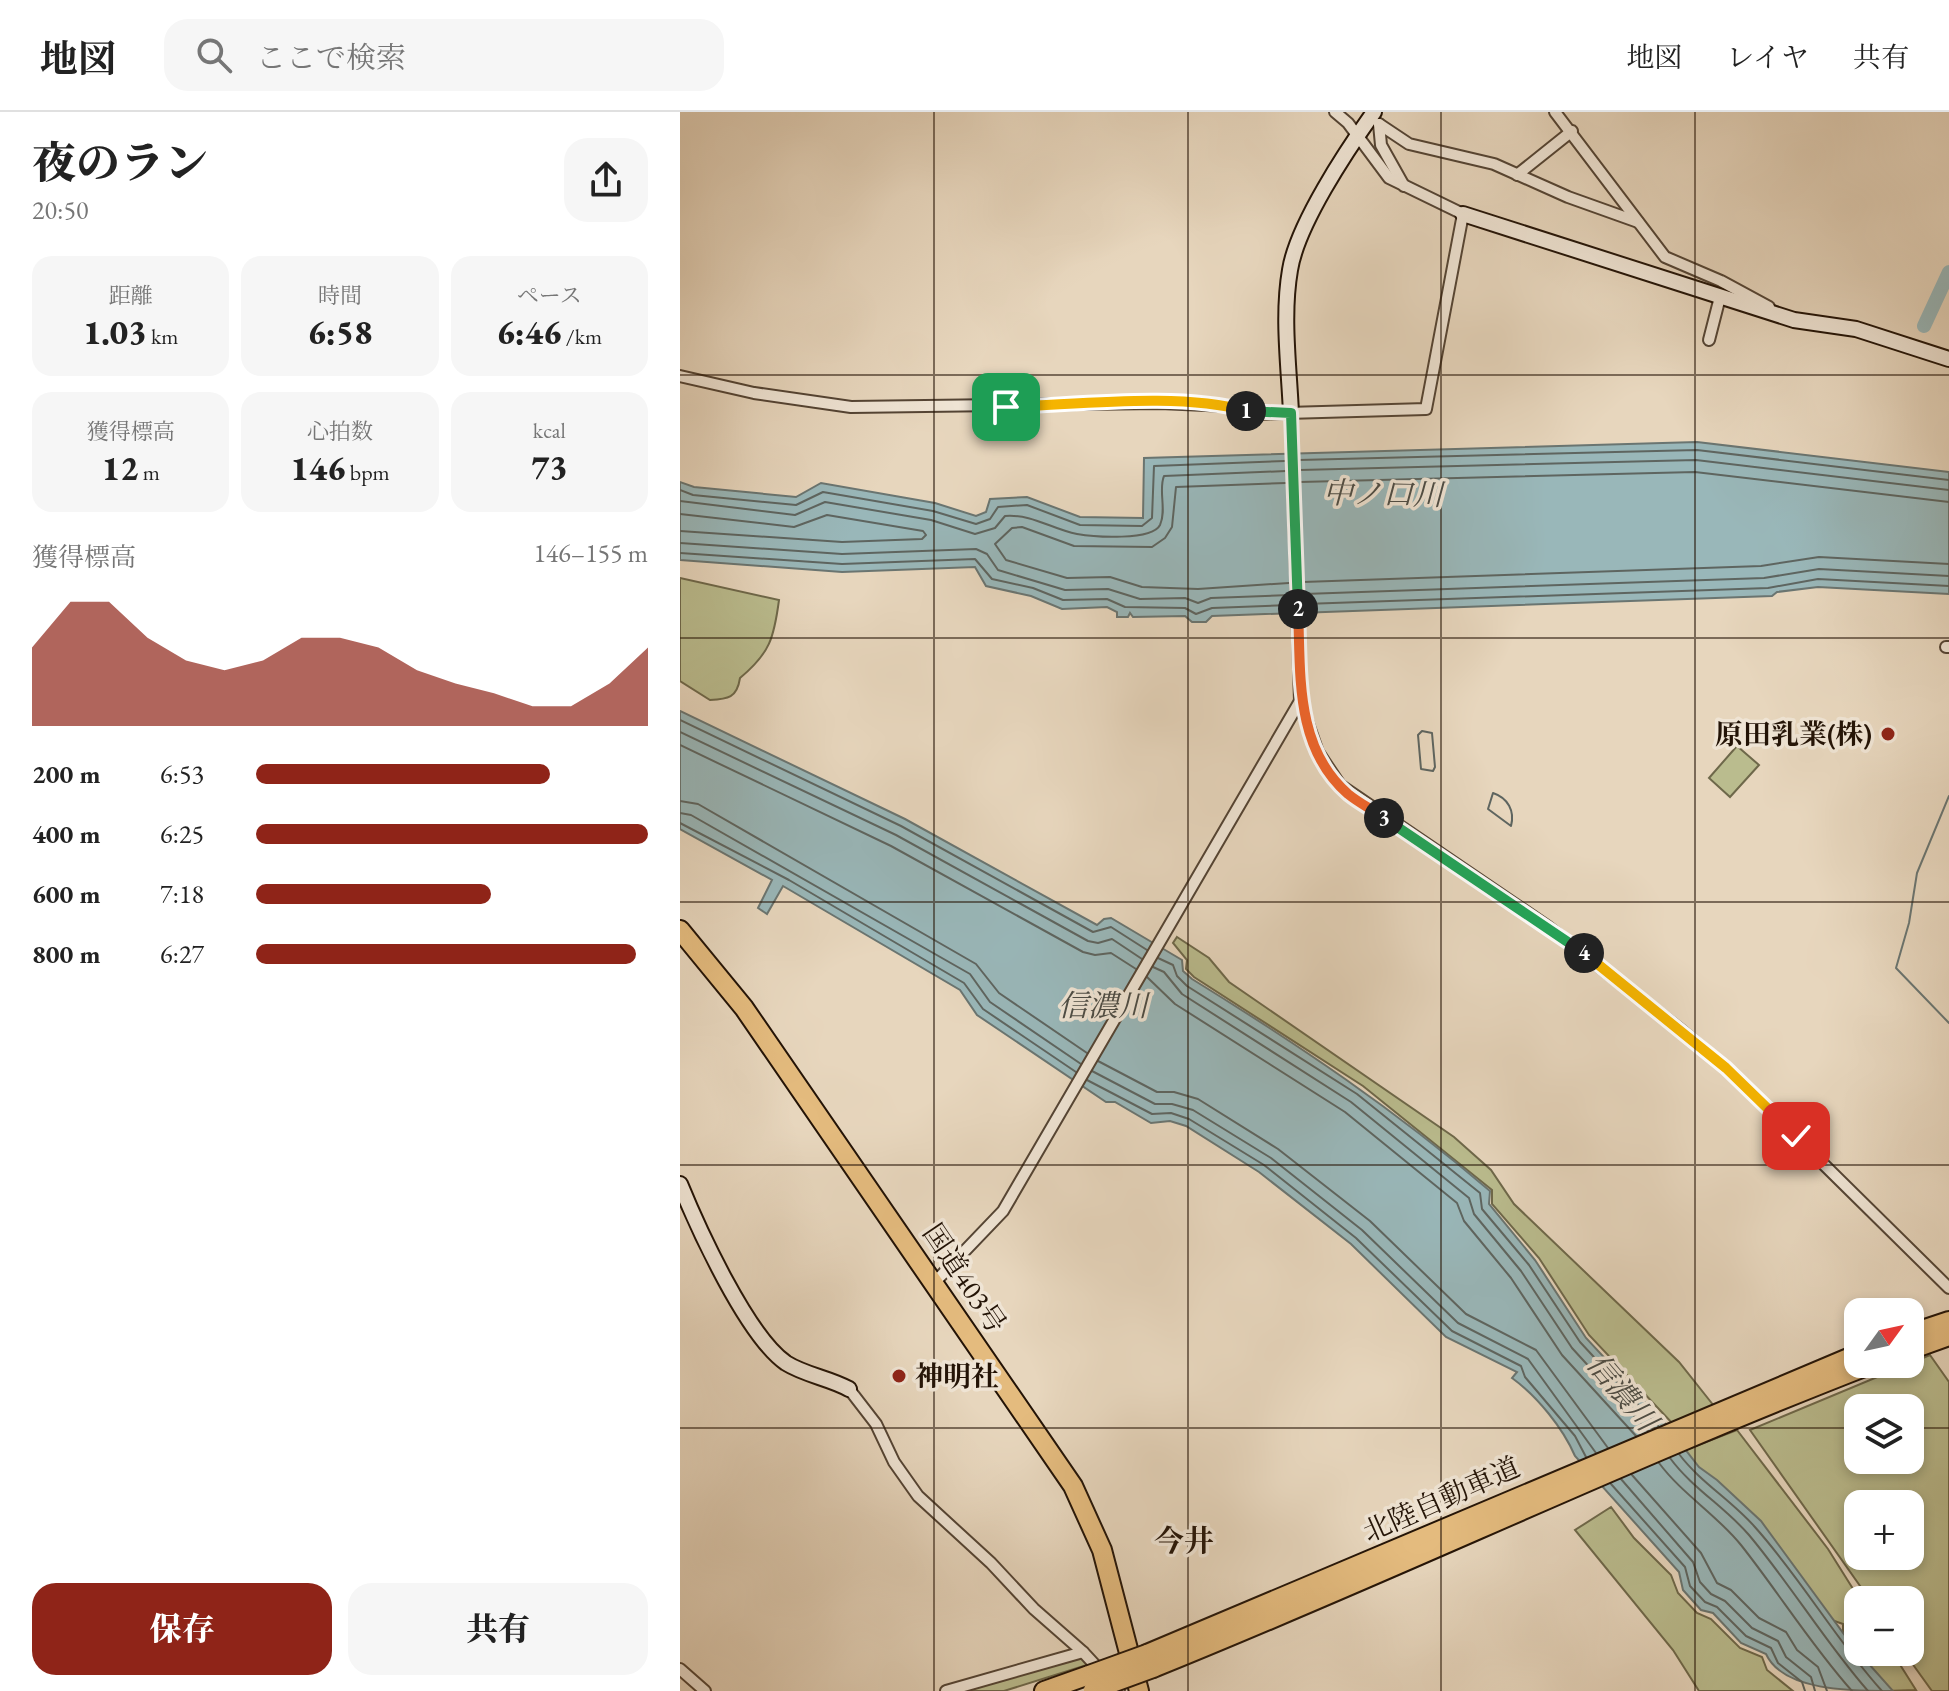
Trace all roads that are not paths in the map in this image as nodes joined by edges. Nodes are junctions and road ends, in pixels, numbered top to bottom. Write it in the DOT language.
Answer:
graph roads {
  1 [pos="1335,112"];
  2 [pos="1374,112"];
  3 [pos="1555,112"];
  4 [pos="1572,131"];
  5 [pos="1357,135"];
  6 [pos="1517,175"];
  7 [pos="1405,187"];
  8 [pos="1463,214"];
  9 [pos="1638,222"];
  10 [pos="1720,297"];
  11 [pos="1794,320"];
  12 [pos="1709,340"];
  13 [pos="1949,359"];
  14 [pos="680,376"];
  15 [pos="1291,413"];
  16 [pos="1300,701"];
  17 [pos="680,930"];
  18 [pos="680,1184"];
  19 [pos="935,1282"];
  20 [pos="1949,1288"];
  21 [pos="1946,1327"];
  22 [pos="1924,1331"];
  23 [pos="1924,1341"];
  24 [pos="1844,1360"];
  25 [pos="1844,1375"];
  26 [pos="849,1389"];
  27 [pos="1535,1497"];
  28 [pos="1083,1652"];
  29 [pos="680,1669"];
  30 [pos="1091,1685"];
  31 [pos="705,1691"];
  32 [pos="946,1691"];
  33 [pos="1044,1691"];
  34 [pos="1119,1691"];
  35 [pos="1139,1691"];
  1 -- 5 [label="street"];
  2 -- 5 [label="street"];
  3 -- 4 [label="street"];
  4 -- 6 [label="street"];
  4 -- 9 [label="street"];
  5 -- 7 [label="street"];
  5 -- 15 [label="street"];
  6 -- 7 [label="street"];
  6 -- 9 [label="street"];
  7 -- 8 [label="street"];
  8 -- 10 [label="street"];
  8 -- 15 [label="street"];
  9 -- 11 [label="street"];
  10 -- 11 [label="street"];
  10 -- 12 [label="street"];
  11 -- 13 [label="street"];
  14 -- 15 [label="street"];
  15 -- 16 [label="street"];
  16 -- 19 [label="street"];
  16 -- 20 [label="street"];
  17 -- 19 [label="highway, 国道403号"];
  18 -- 26 [label="street"];
  19 -- 35 [label="highway, 国道403号"];
  21 -- 22 [label="highway"];
  21 -- 23 [label="highway"];
  24 -- 27 [label="highway, 北陸自動車道"];
  25 -- 27 [label="highway, 北陸自動車道"];
  26 -- 28 [label="street"];
  27 -- 30 [label="highway, 北陸自動車道, bridge"];
  28 -- 32 [label="street"];
  28 -- 34 [label="street"];
  29 -- 31 [label="street"];
  30 -- 33 [label="highway, 北陸自動車道"];
}
